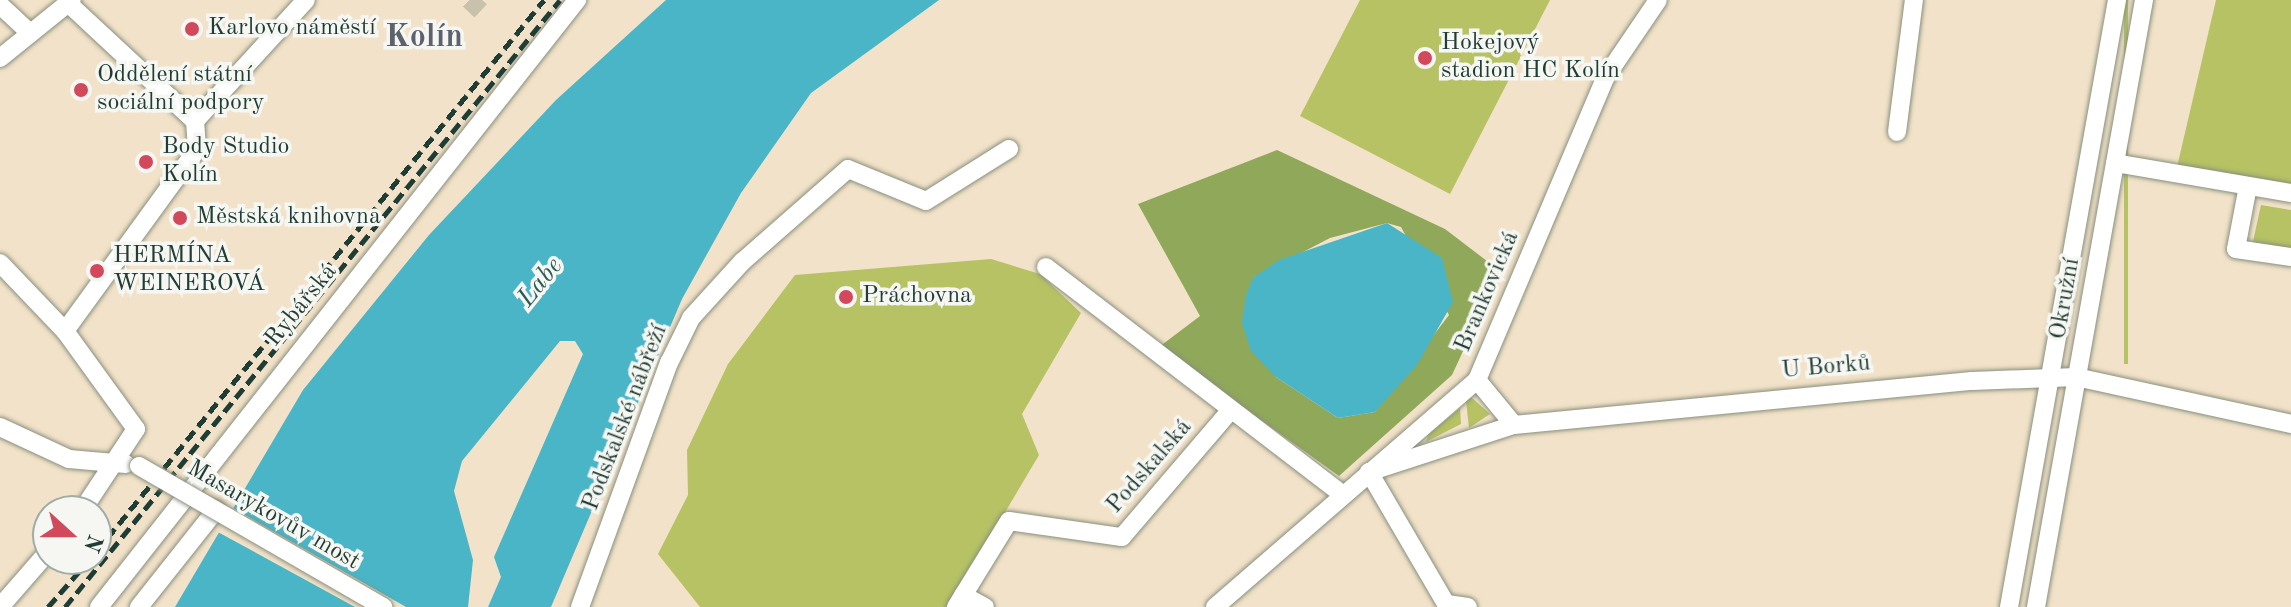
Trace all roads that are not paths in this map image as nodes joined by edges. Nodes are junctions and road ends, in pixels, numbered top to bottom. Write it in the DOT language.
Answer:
graph roads {
  1 [pos="306,0"];
  2 [pos="577,0"];
  3 [pos="1658,0"];
  4 [pos="1914,0"];
  5 [pos="2117,0"];
  6 [pos="2144,0"];
  7 [pos="70,2"];
  8 [pos="0,5"];
  9 [pos="29,32"];
  10 [pos="0,58"];
  11 [pos="195,121"];
  12 [pos="1897,132"];
  13 [pos="1009,149"];
  14 [pos="2115,163"];
  15 [pos="2248,186"];
  16 [pos="2291,193"];
  17 [pos="2291,257"];
  18 [pos="0,263"];
  19 [pos="1046,267"];
  20 [pos="65,331"];
  21 [pos="2076,377"];
  22 [pos="2050,378"];
  23 [pos="1477,380"];
  24 [pos="1230,411"];
  25 [pos="2291,424"];
  26 [pos="1514,425"];
  27 [pos="0,427"];
  28 [pos="117,464"];
  29 [pos="1369,472"];
  30 [pos="94,495"];
  31 [pos="1343,495"];
  32 [pos="211,518"];
  33 [pos="32,568"];
  34 [pos="4,595"];
  35 [pos="960,601"];
  36 [pos="1447,606"];
  37 [pos="99,607"];
  38 [pos="139,607"];
  39 [pos="383,607"];
  40 [pos="580,607"];
  41 [pos="985,607"];
  42 [pos="1215,607"];
  43 [pos="1468,607"];
  44 [pos="2009,607"];
  45 [pos="2036,607"];
  1 -- 11 [label="street"];
  2 -- 37 [label="street, Rybářská"];
  3 -- 23 [label="street, Brankovická"];
  4 -- 12 [label="street"];
  5 -- 22 [label="street, Okružní"];
  6 -- 14 [label="street, Okružní"];
  7 -- 9 [label="street"];
  7 -- 11 [label="street"];
  8 -- 9 [label="street"];
  9 -- 10 [label="street"];
  11 -- 20 [label="street"];
  13 -- 40 [label="street, Podskalské nábřeží"];
  14 -- 15 [label="street"];
  14 -- 21 [label="street, Okružní"];
  15 -- 16 [label="street"];
  15 -- 17 [label="street"];
  18 -- 20 [label="street"];
  19 -- 24 [label="street"];
  20 -- 28 [label="street"];
  21 -- 22 [label="street, U Borků"];
  21 -- 25 [label="street, U Borků"];
  21 -- 45 [label="street, Okružní"];
  22 -- 26 [label="street, U Borků"];
  22 -- 44 [label="street, Okružní"];
  23 -- 26 [label="street"];
  23 -- 29 [label="street, Brankovická"];
  24 -- 31 [label="street"];
  24 -- 35 [label="street, Podskalská"];
  26 -- 29 [label="street, U Borků"];
  27 -- 28 [label="street"];
  28 -- 30 [label="street"];
  28 -- 32 [label="street, Masarykovův most, bridge"];
  29 -- 31 [label="street, Brankovická"];
  29 -- 36 [label="street"];
  31 -- 42 [label="street, Brankovická"];
  32 -- 38 [label="street"];
  32 -- 39 [label="street, Masarykovův most, bridge"];
  33 -- 34 [label="street"];
  35 -- 41 [label="street"];
  36 -- 43 [label="street"];
}
